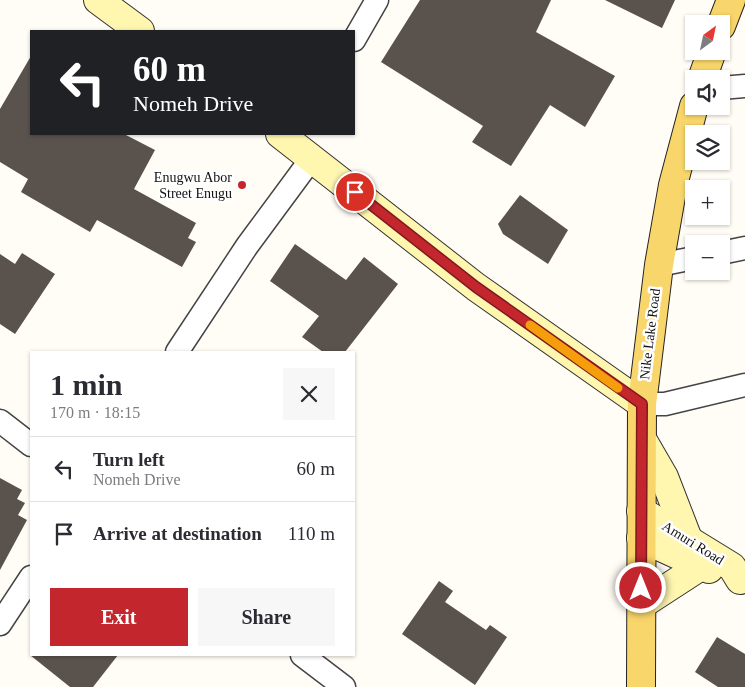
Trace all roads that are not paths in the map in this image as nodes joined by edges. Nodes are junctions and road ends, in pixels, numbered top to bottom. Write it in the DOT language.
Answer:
graph roads {
  1 [pos="98,0"];
  2 [pos="377,0"];
  3 [pos="731,0"];
  4 [pos="725,15"];
  5 [pos="139,30"];
  6 [pos="355,38"];
  7 [pos="745,86"];
  8 [pos="730,87"];
  9 [pos="692,115"];
  10 [pos="296,142"];
  11 [pos="745,248"];
  12 [pos="730,251"];
  13 [pos="685,260"];
  14 [pos="659,265"];
  15 [pos="178,351"];
  16 [pos="745,385"];
  17 [pos="642,404"];
  18 [pos="0,421"];
  19 [pos="642,439"];
  20 [pos="30,445"];
  21 [pos="641,524"];
  22 [pos="688,539"];
  23 [pos="701,566"];
  24 [pos="30,579"];
  25 [pos="742,582"];
  26 [pos="641,605"];
  27 [pos="0,624"];
  28 [pos="303,656"];
  29 [pos="344,687"];
  30 [pos="641,687"];
  1 -- 5 [label="main road"];
  2 -- 6 [label="street"];
  3 -- 4 [label="main road"];
  7 -- 8 [label="street"];
  9 -- 14 [label="main road, Nike Lake Road"];
  10 -- 15 [label="street"];
  10 -- 17 [label="main road"];
  11 -- 12 [label="street"];
  13 -- 14 [label="street"];
  14 -- 17 [label="main road, Nike Lake Road"];
  16 -- 17 [label="street"];
  17 -- 19 [label="main road, Nike Lake Road"];
  18 -- 20 [label="street"];
  19 -- 21 [label="main road, Nike Lake Road"];
  19 -- 22 [label="main road"];
  21 -- 22 [label="main road, Amuri Road"];
  21 -- 23 [label="main road, Amuri Road"];
  21 -- 26 [label="main road, Nike Lake Road"];
  22 -- 25 [label="main road, Amuri Road"];
  23 -- 25 [label="main road, Amuri Road"];
  23 -- 26 [label="main road"];
  24 -- 27 [label="street"];
  26 -- 30 [label="main road, Nike Lake Road"];
  28 -- 29 [label="street"];
}
